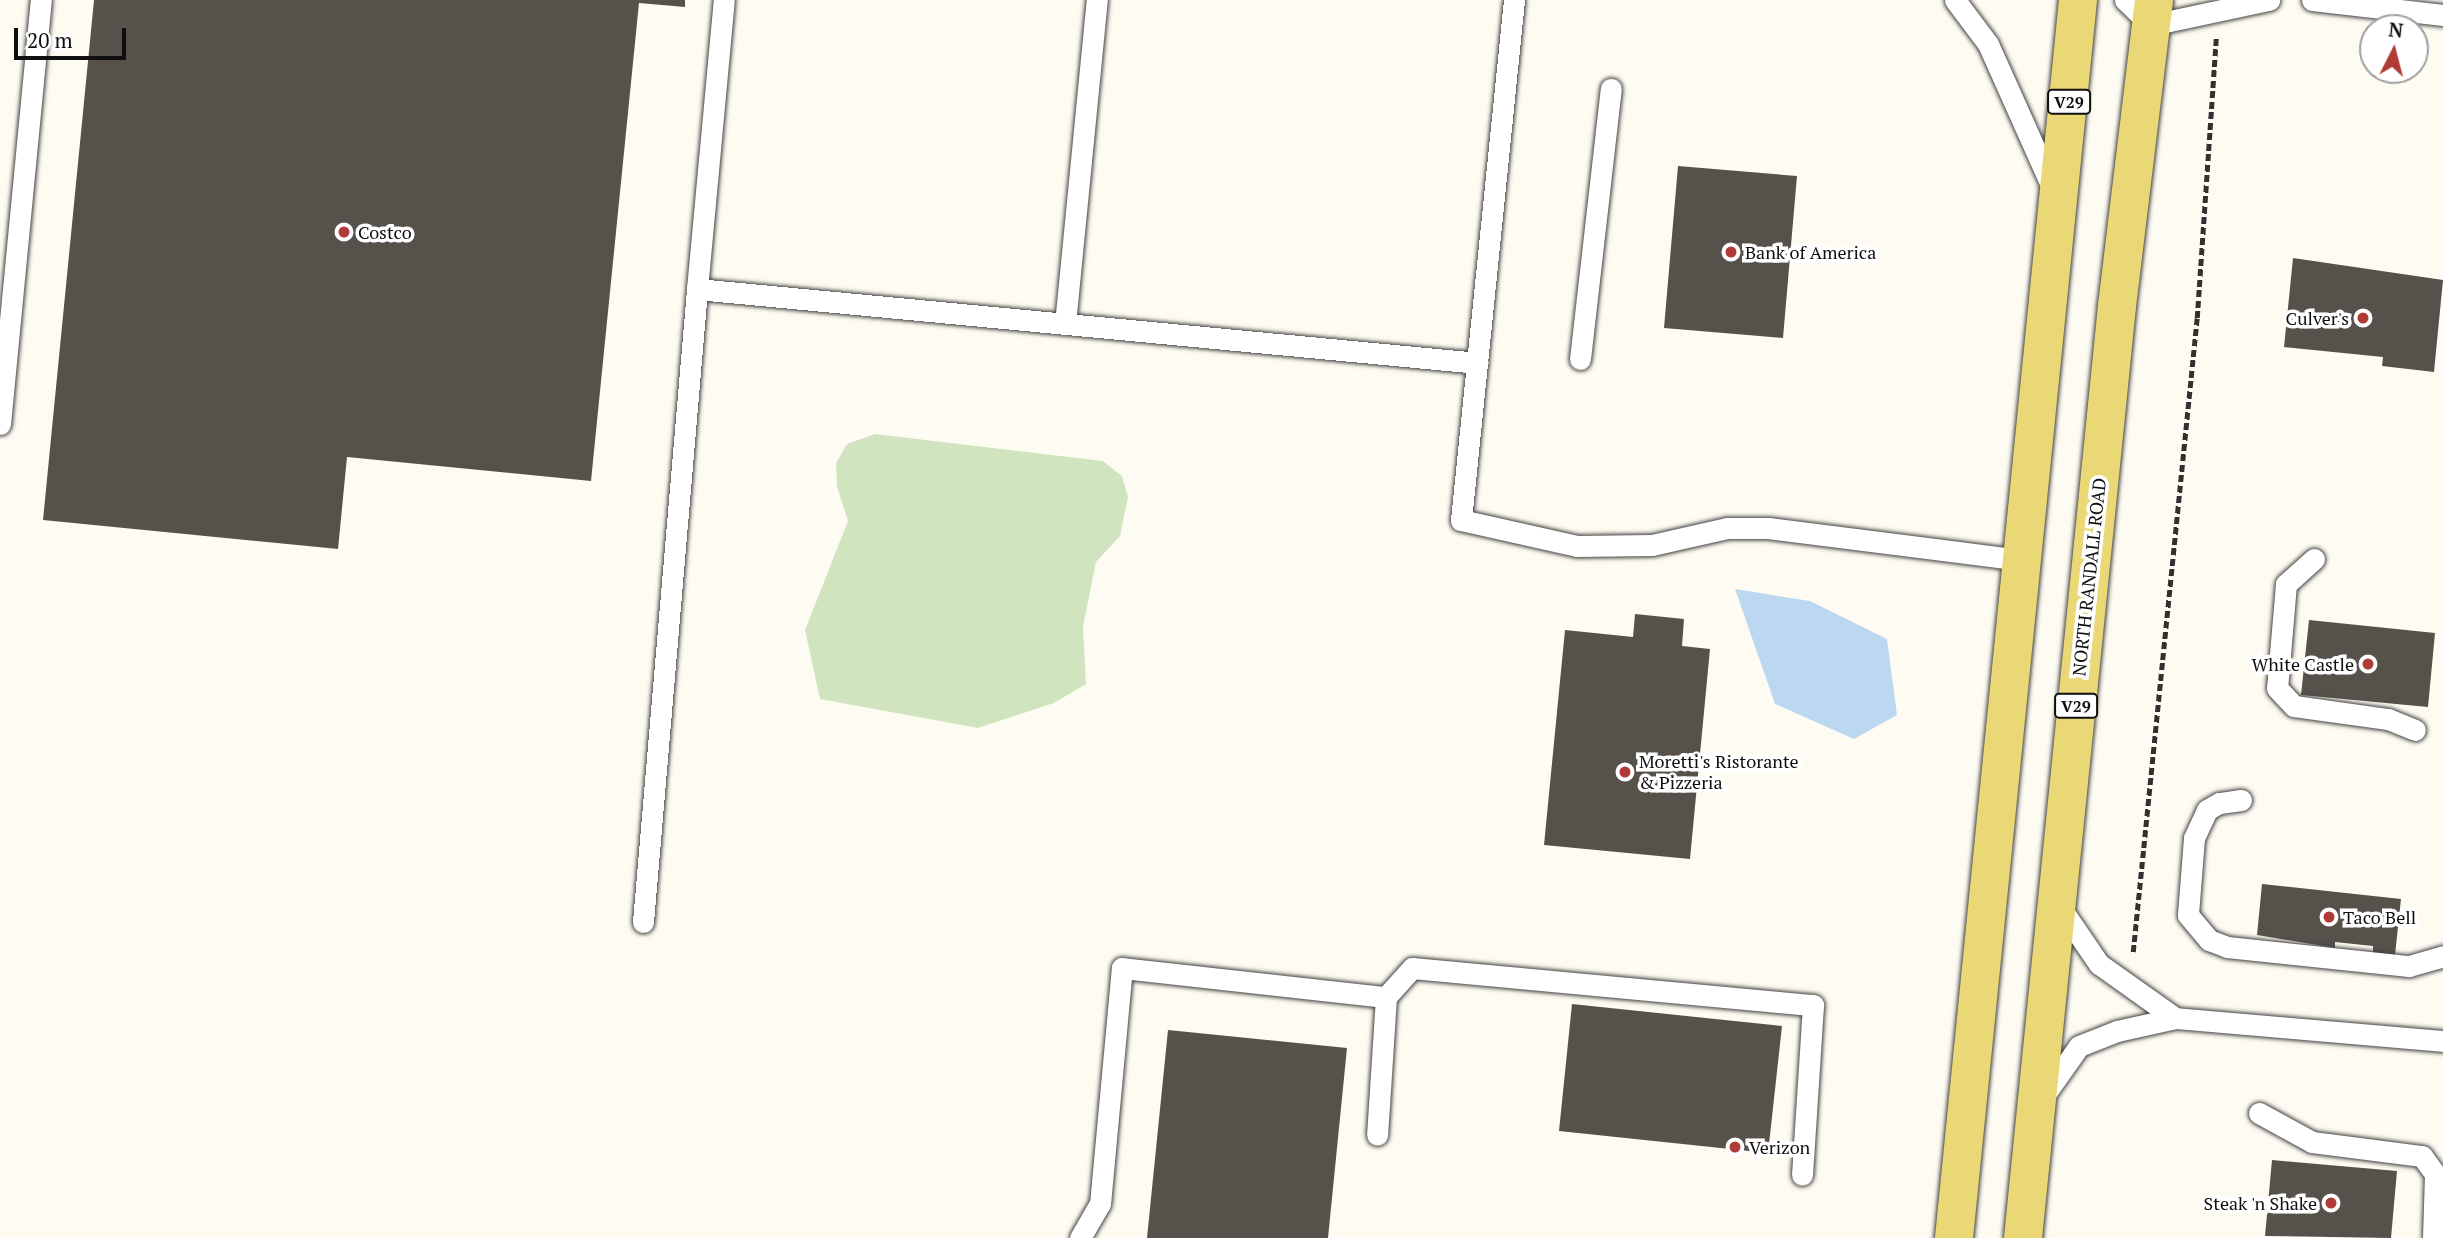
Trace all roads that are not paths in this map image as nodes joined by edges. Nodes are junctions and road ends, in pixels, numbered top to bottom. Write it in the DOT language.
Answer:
graph roads {
  1 [pos="41,0"];
  2 [pos="724,0"];
  3 [pos="1097,0"];
  4 [pos="1514,0"];
  5 [pos="1955,0"];
  6 [pos="2078,0"];
  7 [pos="2269,0"];
  8 [pos="2312,0"];
  9 [pos="2143,8"];
  10 [pos="2443,15"];
  11 [pos="1611,89"];
  12 [pos="2060,205"];
  13 [pos="697,289"];
  14 [pos="1065,324"];
  15 [pos="1580,359"];
  16 [pos="1478,363"];
  17 [pos="0,424"];
  18 [pos="2314,559"];
  19 [pos="2022,561"];
  20 [pos="2415,730"];
  21 [pos="2241,800"];
  22 [pos="2056,901"];
  23 [pos="643,922"];
  24 [pos="2443,956"];
  25 [pos="1386,997"];
  26 [pos="2175,1018"];
  27 [pos="2443,1041"];
  28 [pos="2037,1106"];
  29 [pos="2259,1113"];
  30 [pos="1377,1135"];
  31 [pos="1802,1175"];
  32 [pos="1080,1238"];
  33 [pos="1954,1238"];
  34 [pos="2023,1238"];
  35 [pos="2433,1238"];
  1 -- 17 [label="lane"];
  2 -- 13 [label="lane"];
  3 -- 14 [label="lane"];
  4 -- 16 [label="lane"];
  5 -- 12 [label="lane"];
  6 -- 12 [label="main road, V29"];
  7 -- 9 [label="lane"];
  8 -- 10 [label="lane"];
  9 -- 22 [label="main road, NORTH RANDALL ROAD / V29"];
  11 -- 15 [label="lane"];
  12 -- 19 [label="main road, V29"];
  13 -- 14 [label="lane"];
  13 -- 23 [label="lane"];
  14 -- 16 [label="lane"];
  16 -- 19 [label="lane"];
  18 -- 20 [label="lane"];
  19 -- 33 [label="main road, V29"];
  21 -- 24 [label="lane"];
  22 -- 26 [label="lane"];
  22 -- 28 [label="main road, NORTH RANDALL ROAD / V29"];
  25 -- 30 [label="lane"];
  25 -- 31 [label="lane"];
  25 -- 32 [label="lane"];
  26 -- 27 [label="lane"];
  26 -- 28 [label="lane"];
  28 -- 34 [label="main road, NORTH RANDALL ROAD / V29"];
  29 -- 35 [label="lane"];
}
